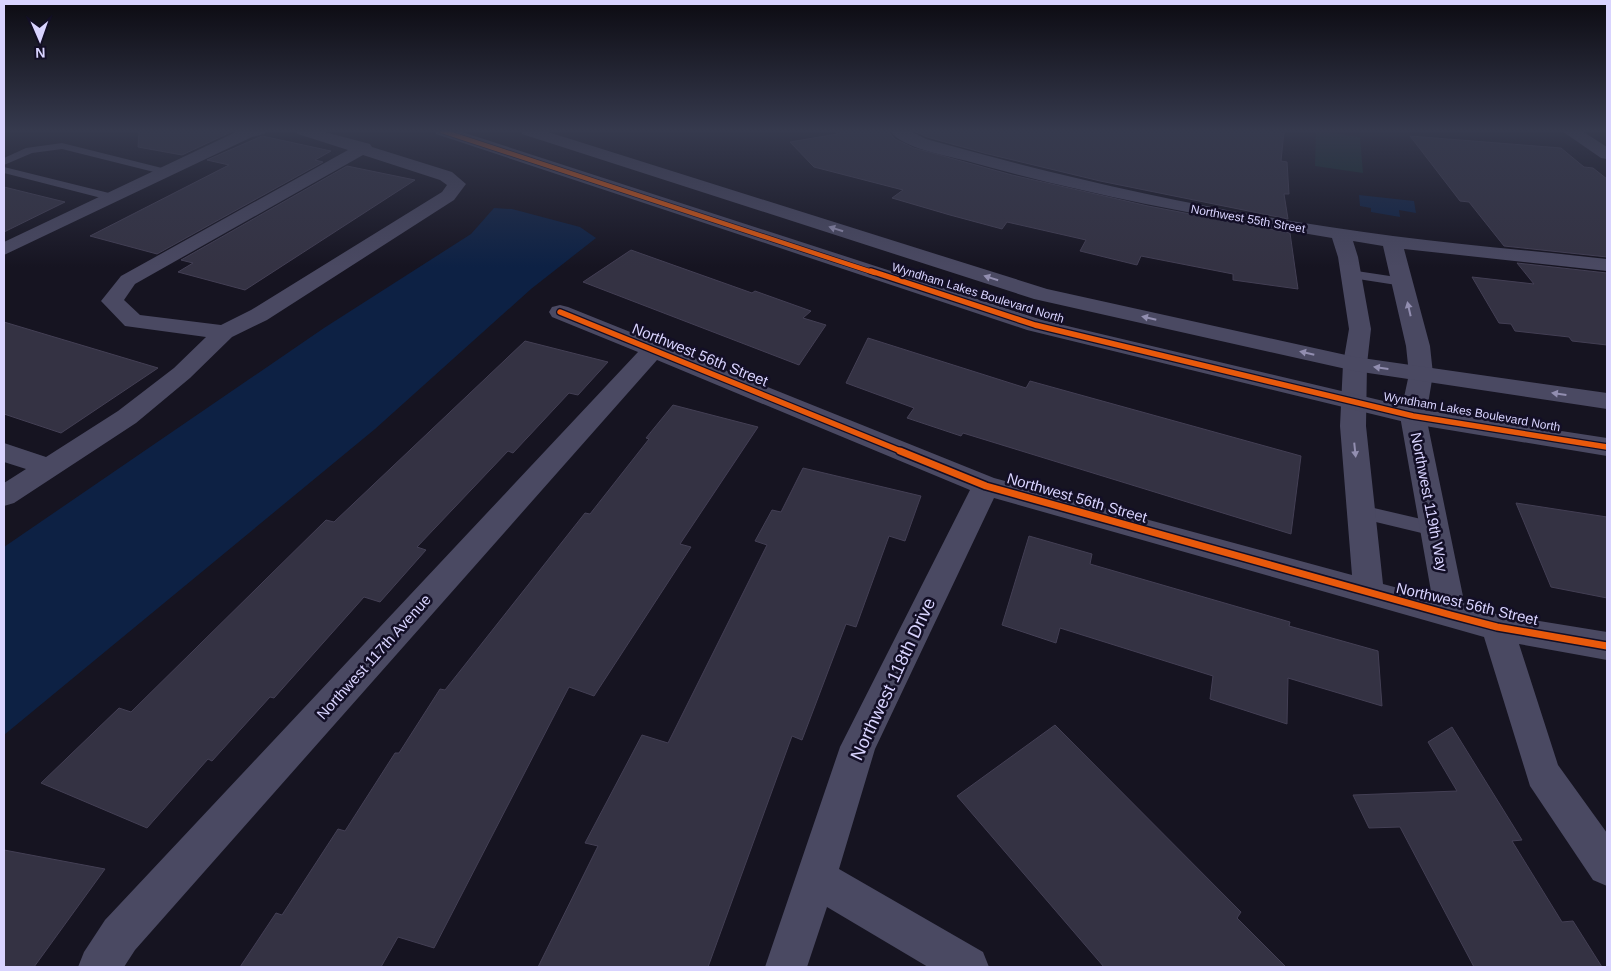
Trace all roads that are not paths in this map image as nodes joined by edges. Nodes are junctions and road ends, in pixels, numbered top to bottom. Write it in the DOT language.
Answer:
graph roads {
  1 [pos="29,176"];
  2 [pos="157,176"];
  3 [pos="313,176"];
  4 [pos="446,176"];
  5 [pos="581,176"];
  6 [pos="671,176"];
  7 [pos="1043,176"];
  8 [pos="113,197"];
  9 [pos="1342,235"];
  10 [pos="1392,242"];
  11 [pos="4,249"];
  12 [pos="1607,265"];
  13 [pos="1350,274"];
  14 [pos="1403,282"];
  15 [pos="560,312"];
  16 [pos="224,332"];
  17 [pos="654,350"];
  18 [pos="1355,364"];
  19 [pos="1421,374"];
  20 [pos="1354,401"];
  21 [pos="1607,401"];
  22 [pos="1413,416"];
  23 [pos="1607,447"];
  24 [pos="4,452"];
  25 [pos="48,467"];
  26 [pos="986,486"];
  27 [pos="4,496"];
  28 [pos="1361,512"];
  29 [pos="1434,529"];
  30 [pos="1369,592"];
  31 [pos="1450,615"];
  32 [pos="1497,626"];
  33 [pos="1607,646"];
  34 [pos="1607,866"];
  35 [pos="816,878"];
  36 [pos="99,967"];
  37 [pos="786,967"];
  38 [pos="968,967"];
  1 -- 8 [label="lane"];
  2 -- 8 [label="street"];
  3 -- 16 [label="street"];
  4 -- 16 [label="street"];
  5 -- 20 [label="street, Wyndham Lakes Boulevard North"];
  18 -- 6 [label="street, Wyndham Lakes Boulevard North, one-way"];
  7 -- 9 [label="street, Northwest 55th Street"];
  8 -- 11 [label="street"];
  9 -- 10 [label="street, Northwest 55th Street"];
  9 -- 13 [label="street"];
  10 -- 12 [label="street, Northwest 55th Street"];
  10 -- 14 [label="street, Northwest 119th Way"];
  13 -- 14 [label="lane"];
  13 -- 18 [label="street"];
  19 -- 14 [label="street, Northwest 119th Way, one-way"];
  15 -- 17 [label="street, Northwest 56th Street"];
  16 -- 25 [label="street"];
  17 -- 26 [label="street, Northwest 56th Street"];
  17 -- 36 [label="street, Northwest 117th Avenue"];
  19 -- 18 [label="street, Wyndham Lakes Boulevard North, one-way"];
  18 -- 20 [label="street"];
  21 -- 19 [label="street, Wyndham Lakes Boulevard North, one-way"];
  19 -- 22 [label="street, Northwest 119th Way"];
  20 -- 22 [label="street, Wyndham Lakes Boulevard North"];
  20 -- 28 [label="street, one-way"];
  22 -- 23 [label="street, Wyndham Lakes Boulevard North"];
  22 -- 29 [label="street, Northwest 119th Way"];
  24 -- 25 [label="street"];
  25 -- 27 [label="street"];
  26 -- 30 [label="street, Northwest 56th Street"];
  26 -- 35 [label="street, Northwest 118th Drive"];
  28 -- 29 [label="lane"];
  28 -- 30 [label="street"];
  29 -- 31 [label="street, Northwest 119th Way"];
  30 -- 31 [label="street, Northwest 56th Street"];
  31 -- 32 [label="street, Northwest 56th Street"];
  32 -- 33 [label="street, Northwest 56th Street"];
  32 -- 34 [label="street"];
  35 -- 37 [label="street, Northwest 118th Drive"];
  35 -- 38 [label="street"];
}
